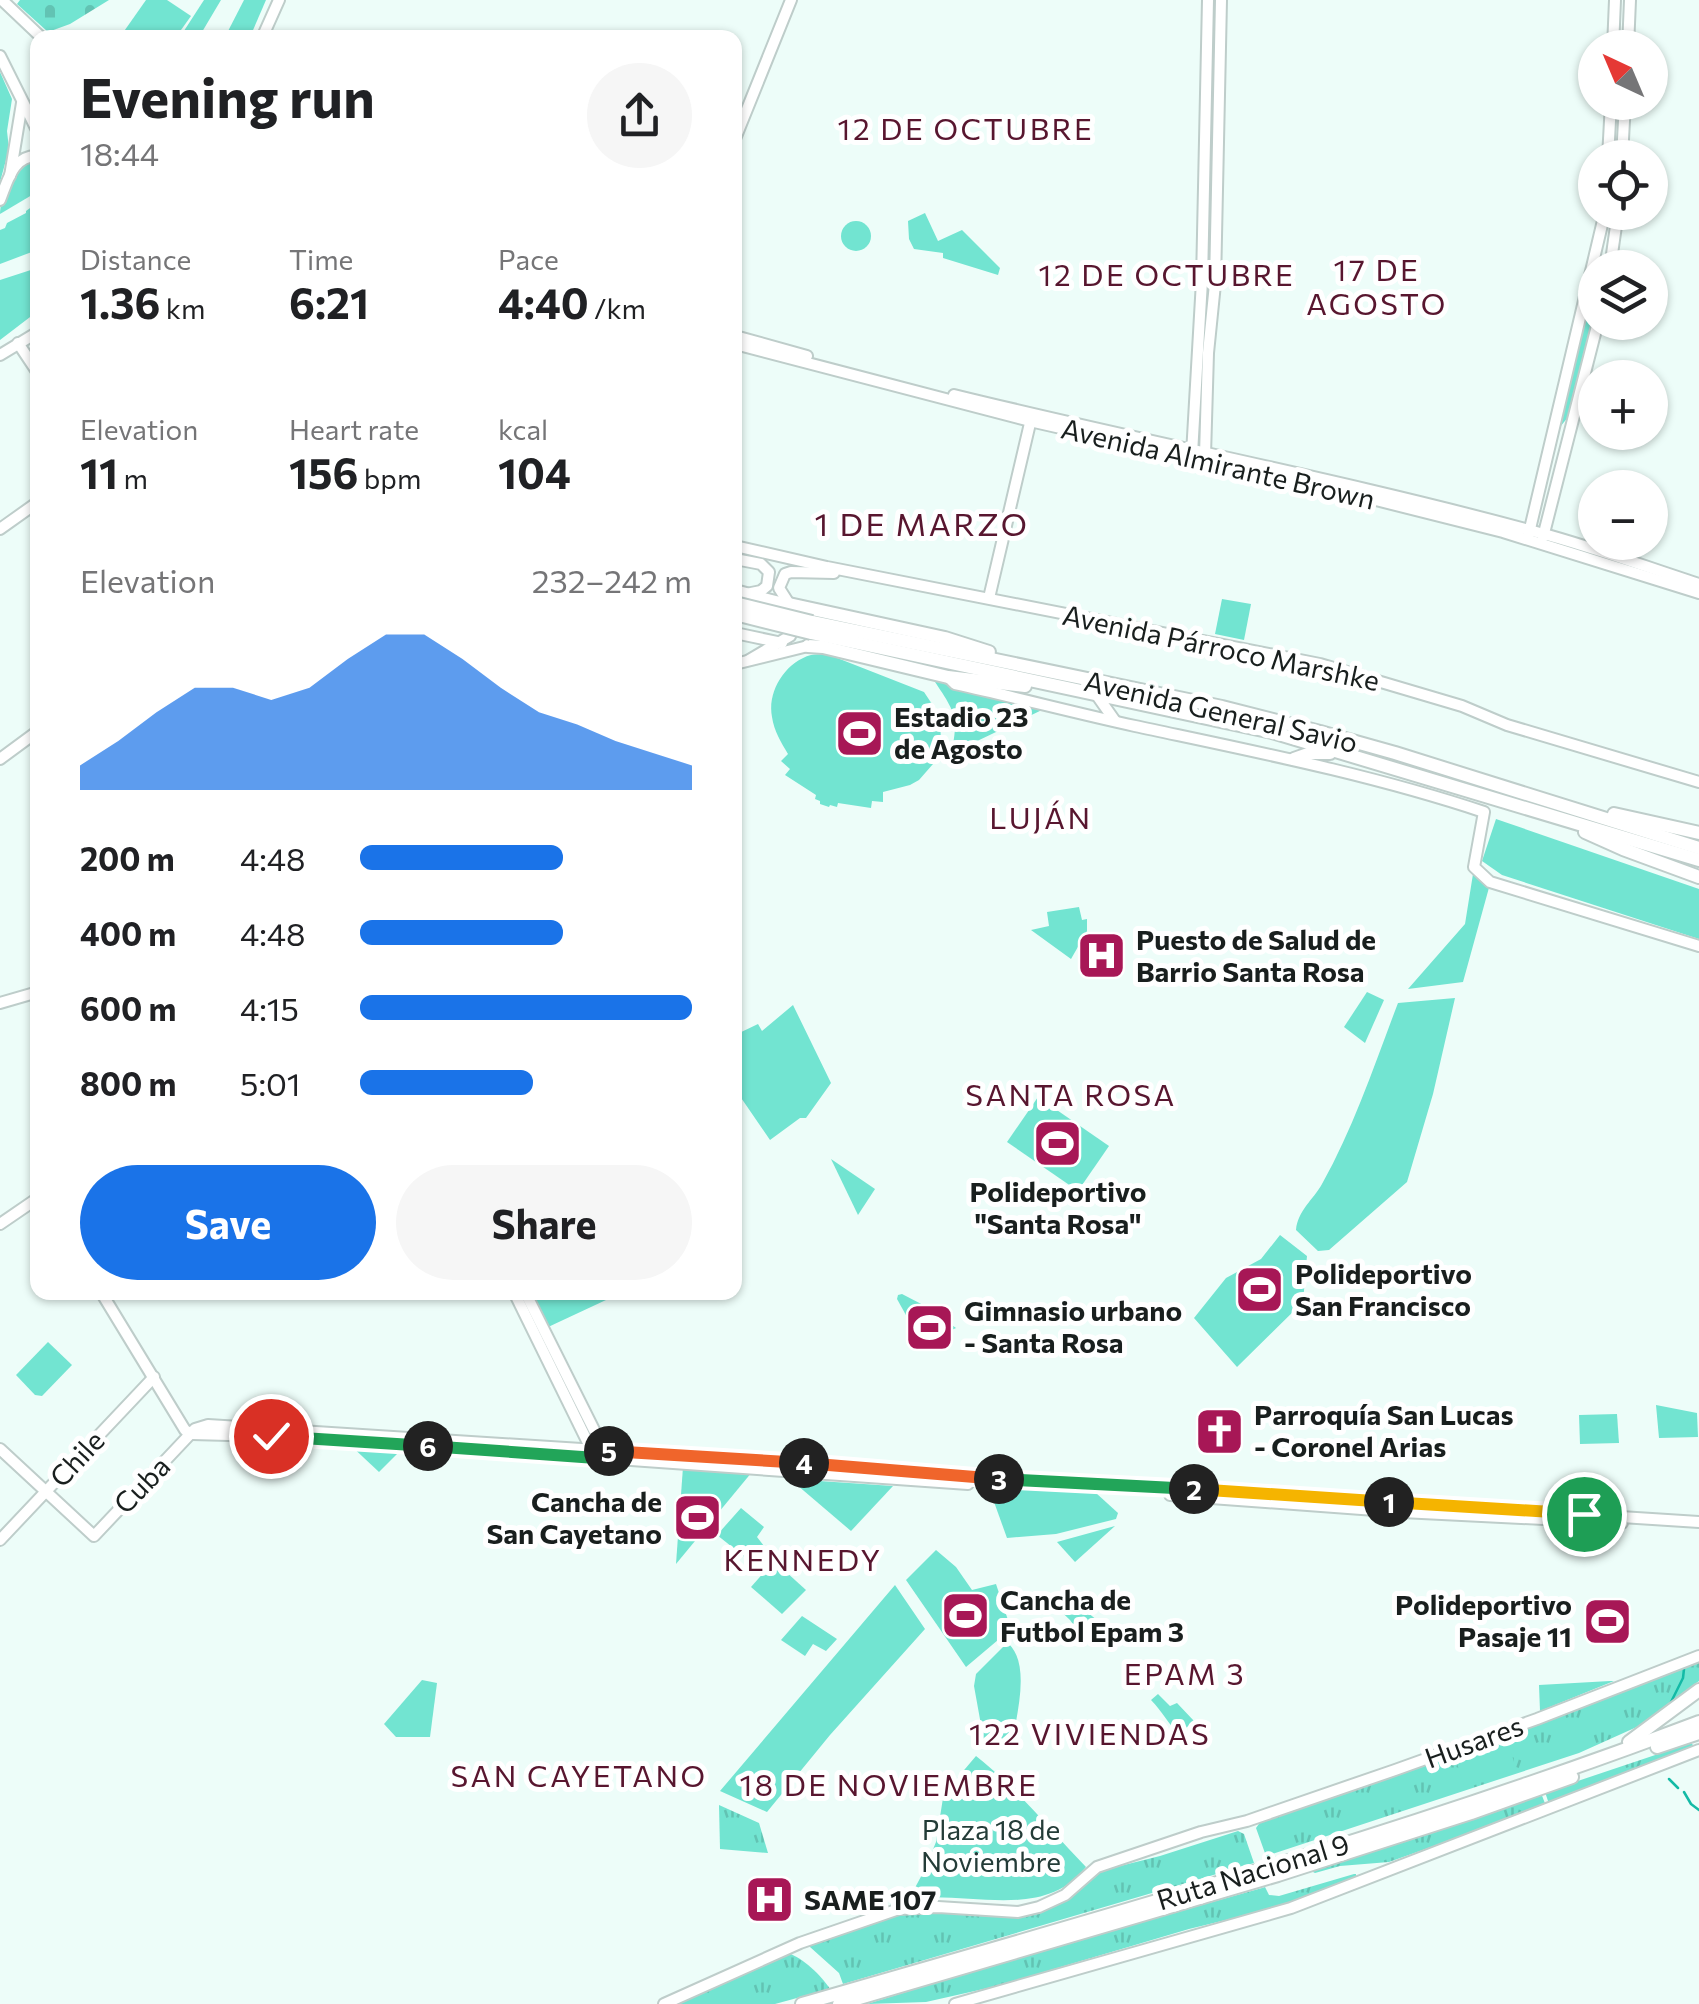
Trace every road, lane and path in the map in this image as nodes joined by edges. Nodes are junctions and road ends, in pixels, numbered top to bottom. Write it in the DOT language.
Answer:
graph roads {
  1 [pos="2,0"];
  2 [pos="279,0"];
  3 [pos="791,0"];
  4 [pos="1208,0"];
  5 [pos="1220,0"];
  6 [pos="1616,0"];
  7 [pos="1630,0"];
  8 [pos="34,30"];
  9 [pos="266,30"];
  10 [pos="1614,30"];
  11 [pos="1629,30"];
  12 [pos="0,56"];
  13 [pos="22,100"];
  14 [pos="30,116"];
  15 [pos="742,122"];
  16 [pos="30,157"];
  17 [pos="10,176"];
  18 [pos="0,200"];
  19 [pos="1602,230"];
  20 [pos="30,336"];
  21 [pos="742,340"];
  22 [pos="1593,340"];
  23 [pos="18,343"];
  24 [pos="742,344"];
  25 [pos="750,344"];
  26 [pos="0,354"];
  27 [pos="30,361"];
  28 [pos="1031,418"];
  29 [pos="1192,453"];
  30 [pos="1205,456"];
  31 [pos="30,508"];
  32 [pos="0,529"];
  33 [pos="1529,534"];
  34 [pos="1542,538"];
  35 [pos="742,547"];
  36 [pos="742,560"];
  37 [pos="860,572"];
  38 [pos="1699,584"];
  39 [pos="1699,593"];
  40 [pos="742,595"];
  41 [pos="742,597"];
  42 [pos="742,597"];
  43 [pos="989,598"];
  44 [pos="789,604"];
  45 [pos="742,615"];
  46 [pos="742,635"];
  47 [pos="872,640"];
  48 [pos="780,643"];
  49 [pos="808,646"];
  50 [pos="749,660"];
  51 [pos="742,662"];
  52 [pos="948,677"];
  53 [pos="1068,682"];
  54 [pos="1096,694"];
  55 [pos="1115,721"];
  56 [pos="30,737"];
  57 [pos="1354,755"];
  58 [pos="0,759"];
  59 [pos="1294,759"];
  60 [pos="1699,782"];
  61 [pos="1520,793"];
  62 [pos="1538,811"];
  63 [pos="1699,833"];
  64 [pos="1699,848"];
  65 [pos="1699,860"];
  66 [pos="1699,877"];
  67 [pos="1699,946"];
  68 [pos="30,994"];
  69 [pos="0,1003"];
  70 [pos="30,1203"];
  71 [pos="0,1224"];
  72 [pos="105,1300"];
  73 [pos="518,1300"];
  74 [pos="529,1300"];
  75 [pos="154,1378"];
  76 [pos="191,1434"];
  77 [pos="0,1449"];
  78 [pos="600,1455"];
  79 [pos="46,1492"];
  80 [pos="1699,1524"];
  81 [pos="0,1540"];
  82 [pos="1699,1656"];
  83 [pos="1699,1690"];
  84 [pos="1699,1722"];
  85 [pos="1699,1736"];
  86 [pos="1699,1750"];
  87 [pos="1553,1775"];
  88 [pos="1276,1871"];
  89 [pos="867,1991"];
  90 [pos="808,2002"];
  91 [pos="664,2004"];
  92 [pos="839,2004"];
  93 [pos="955,2004"];
  1 -- 8 [label="main road"];
  2 -- 9 [label="main road"];
  3 -- 15 [label="main road"];
  4 -- 29 [label="main road"];
  5 -- 30 [label="main road"];
  6 -- 10 [label="main road"];
  7 -- 11 [label="main road"];
  12 -- 13 [label="main road"];
  13 -- 14 [label="main road"];
  13 -- 17 [label="main road"];
  16 -- 17 [label="main road"];
  17 -- 18 [label="main road"];
  19 -- 33 [label="main road"];
  20 -- 23 [label="main road"];
  21 -- 25 [label="main road, Avenida Almirante Brown"];
  22 -- 34 [label="main road"];
  23 -- 26 [label="main road"];
  23 -- 27 [label="main road"];
  24 -- 25 [label="main road, Avenida Almirante Brown"];
  25 -- 28 [label="main road, Avenida Almirante Brown"];
  28 -- 29 [label="main road, Avenida Almirante Brown"];
  28 -- 43 [label="main road"];
  29 -- 30 [label="main road, Avenida Almirante Brown"];
  30 -- 33 [label="main road, Avenida Almirante Brown"];
  31 -- 32 [label="main road"];
  33 -- 34 [label="main road, Avenida Almirante Brown"];
  34 -- 38 [label="main road, Avenida Almirante Brown"];
  34 -- 39 [label="main road, Avenida Almirante Brown"];
  35 -- 37 [label="main road, Avenida Párroco Marshke"];
  36 -- 40 [label="main road"];
  37 -- 43 [label="main road, Avenida Párroco Marshke"];
  37 -- 44 [label="main road"];
  41 -- 44 [label="main road"];
  42 -- 47 [label="highway, Avenida General Savio, bridge"];
  43 -- 60 [label="main road, Avenida Párroco Marshke"];
  44 -- 48 [label="main road"];
  44 -- 53 [label="highway"];
  45 -- 47 [label="highway, Avenida General Savio, bridge"];
  46 -- 48 [label="main road"];
  47 -- 53 [label="highway, Avenida General Savio"];
  48 -- 49 [label="main road"];
  48 -- 50 [label="main road"];
  49 -- 50 [label="main road"];
  49 -- 52 [label="highway"];
  50 -- 51 [label="main road"];
  52 -- 53 [label="highway"];
  52 -- 55 [label="main road"];
  53 -- 54 [label="highway, Avenida General Savio"];
  53 -- 61 [label="highway, Avenida General Savio"];
  54 -- 55 [label="main road"];
  54 -- 57 [label="highway, Avenida General Savio"];
  55 -- 59 [label="main road"];
  56 -- 58 [label="main road"];
  57 -- 59 [label="highway"];
  57 -- 62 [label="highway, Avenida General Savio"];
  59 -- 67 [label="main road"];
  61 -- 63 [label="highway"];
  61 -- 64 [label="highway, Avenida General Savio"];
  62 -- 65 [label="highway, Avenida General Savio"];
  62 -- 66 [label="highway"];
  68 -- 69 [label="main road"];
  70 -- 71 [label="main road"];
  72 -- 75 [label="main road"];
  73 -- 78 [label="main road"];
  74 -- 78 [label="main road"];
  75 -- 76 [label="main road"];
  75 -- 79 [label="main road, Chile"];
  76 -- 78 [label="main road"];
  76 -- 79 [label="main road, Cuba"];
  77 -- 79 [label="main road"];
  78 -- 80 [label="main road"];
  79 -- 81 [label="main road, Chile"];
  82 -- 91 [label="main road, Husares"];
  83 -- 87 [label="highway"];
  84 -- 87 [label="highway, Ruta Nacional 9"];
  85 -- 88 [label="highway, Ruta Nacional 9"];
  86 -- 93 [label="main road"];
  87 -- 88 [label="highway, Ruta Nacional 9"];
  88 -- 89 [label="highway, Ruta Nacional 9"];
  89 -- 90 [label="highway, Ruta Nacional 9"];
  89 -- 92 [label="highway, Ruta Nacional 9"];
}
